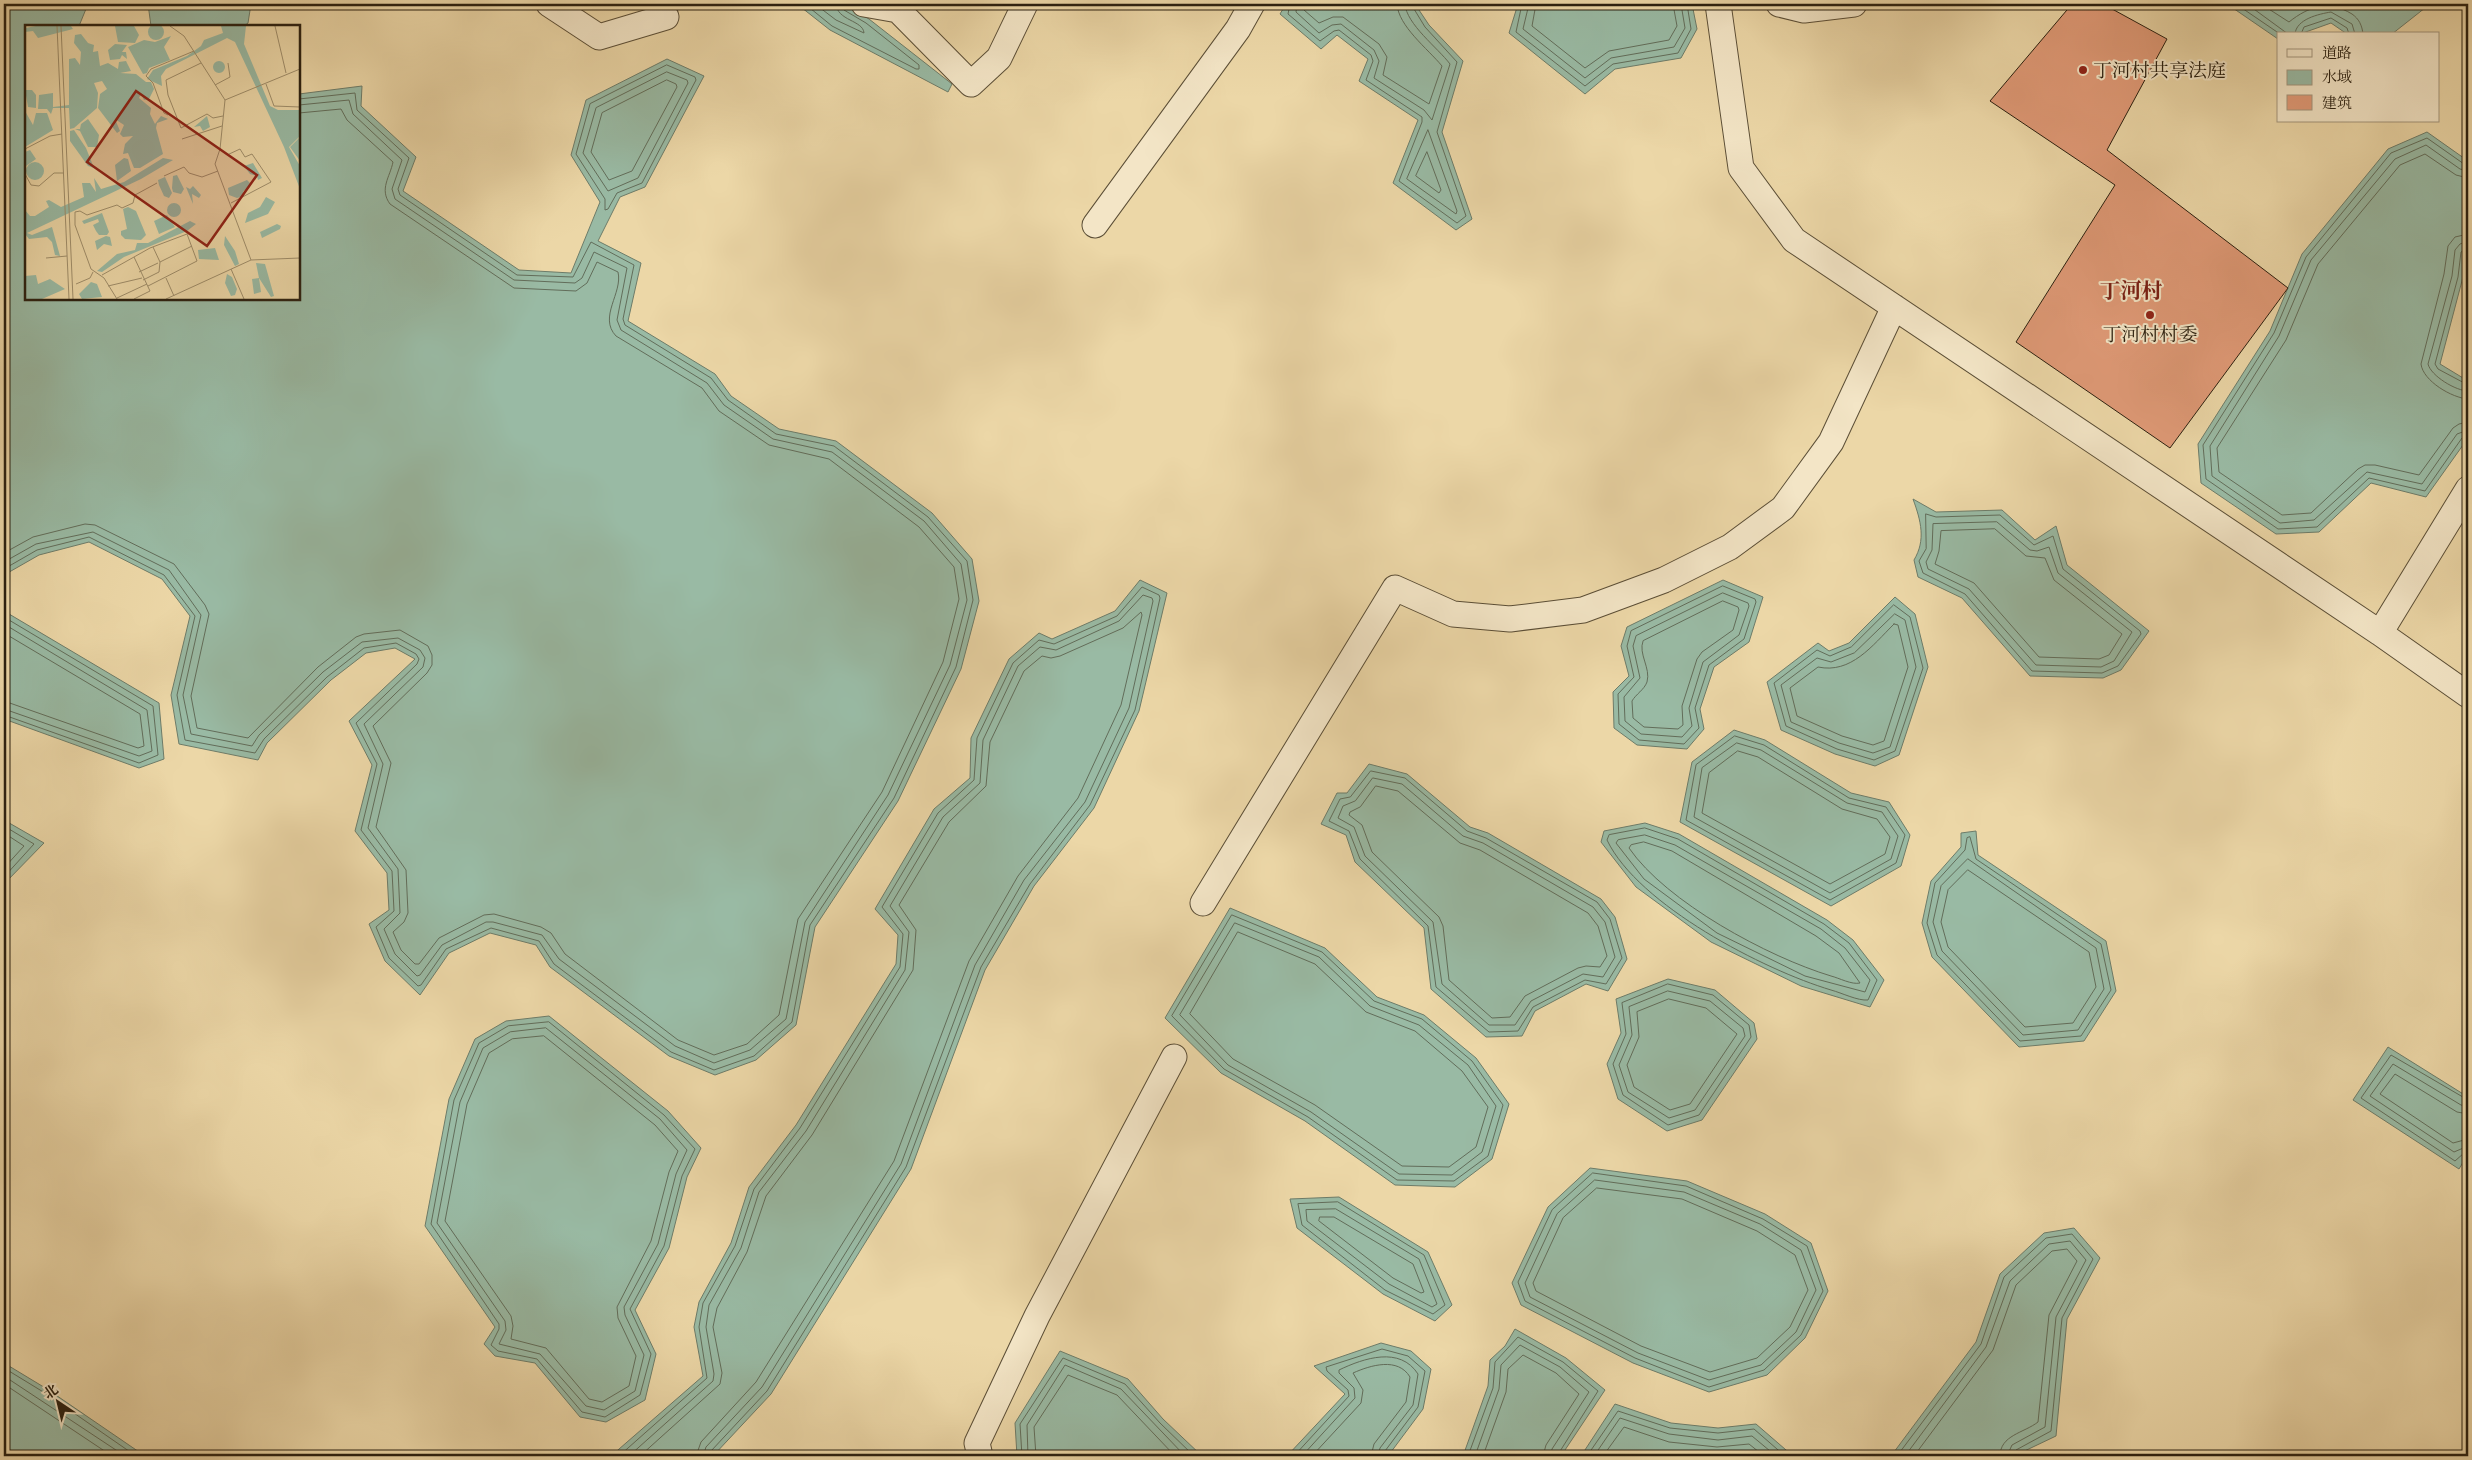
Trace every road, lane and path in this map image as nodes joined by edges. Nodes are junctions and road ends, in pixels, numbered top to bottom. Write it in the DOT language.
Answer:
graph roads {
  1 [pos="549,4"];
  2 [pos="864,4"];
  3 [pos="1025,4"];
  4 [pos="1252,4"];
  5 [pos="1718,4"];
  6 [pos="1779,4"];
  7 [pos="1854,4"];
  8 [pos="666,17"];
  9 [pos="1096,225"];
  10 [pos="1894,307"];
  11 [pos="2468,489"];
  12 [pos="2380,633"];
  13 [pos="2468,695"];
  14 [pos="1203,903"];
  15 [pos="1174,1058"];
  16 [pos="980,1456"];
  1 -- 8 [label="street"];
  2 -- 3 [label="street"];
  4 -- 9 [label="street"];
  5 -- 10 [label="street"];
  6 -- 7 [label="street"];
  10 -- 12 [label="street"];
  10 -- 14 [label="street"];
  11 -- 12 [label="street"];
  12 -- 13 [label="street"];
  15 -- 16 [label="street"];
}
